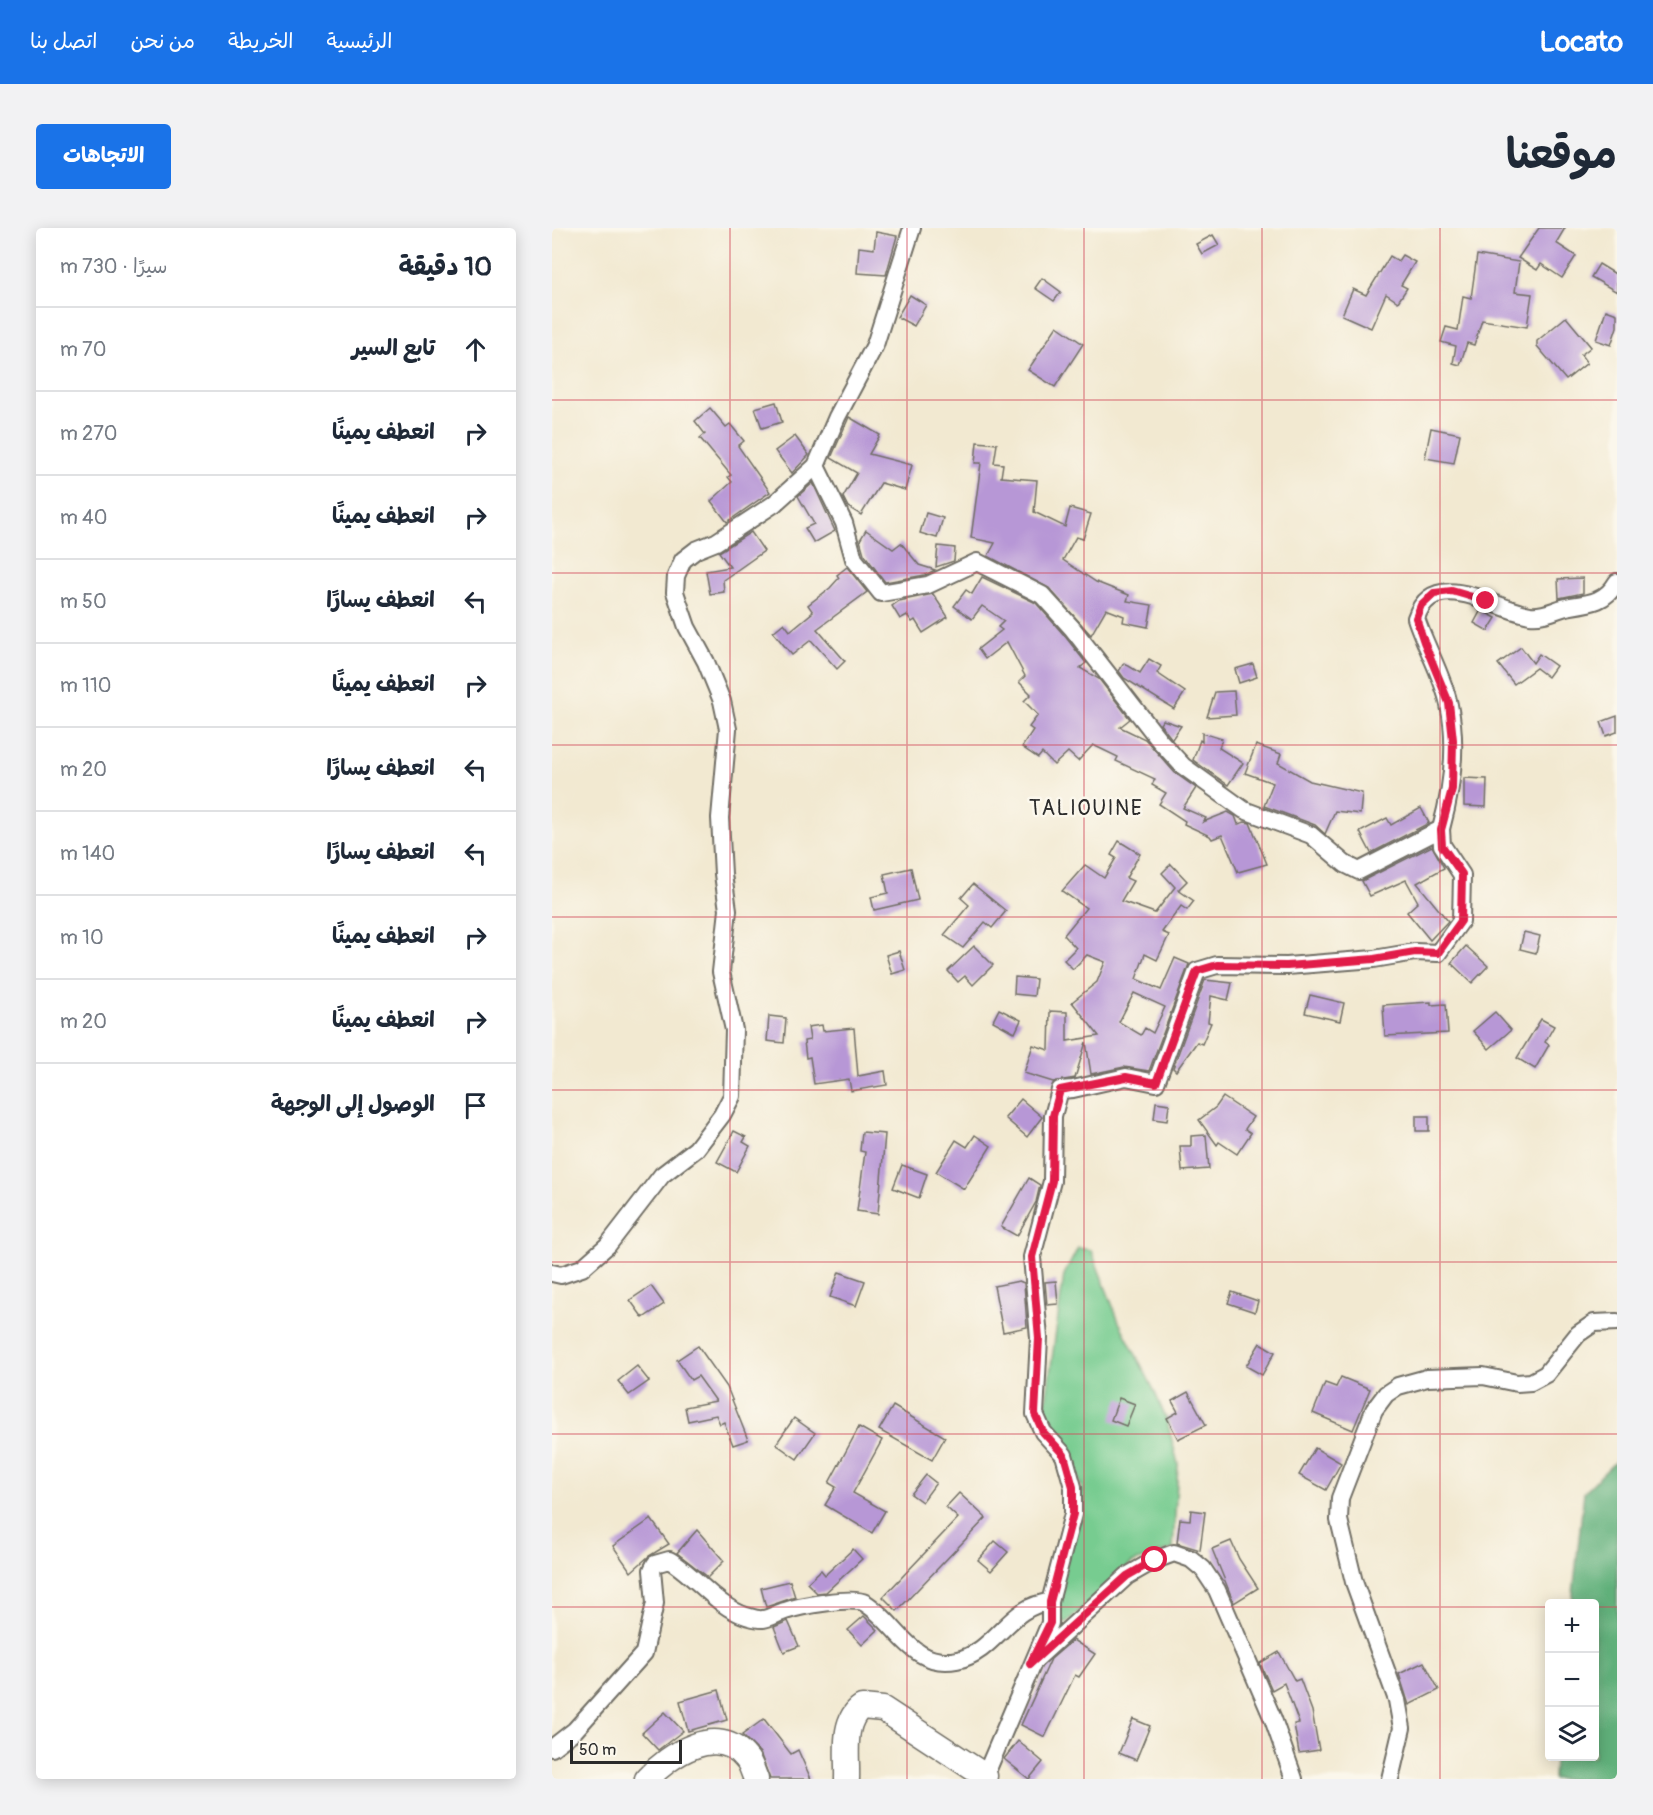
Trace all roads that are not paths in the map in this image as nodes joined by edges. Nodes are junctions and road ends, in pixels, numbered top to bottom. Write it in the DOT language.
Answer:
graph roads {
  1 [pos="912,228"];
  2 [pos="816,466"];
  3 [pos="1617,582"];
  4 [pos="1441,830"];
  5 [pos="552,1273"];
  6 [pos="1617,1322"];
  7 [pos="1050,1602"];
  8 [pos="1030,1664"];
  9 [pos="569,1736"];
  10 [pos="552,1737"];
  11 [pos="552,1748"];
  12 [pos="986,1778"];
  13 [pos="647,1779"];
  14 [pos="756,1779"];
  15 [pos="847,1779"];
  16 [pos="1294,1779"];
  17 [pos="1390,1779"];
  1 -- 2 [label="street"];
  2 -- 4 [label="street"];
  2 -- 5 [label="street"];
  3 -- 4 [label="street"];
  4 -- 7 [label="street"];
  6 -- 17 [label="street"];
  7 -- 8 [label="street"];
  7 -- 9 [label="street"];
  8 -- 12 [label="street"];
  8 -- 16 [label="street"];
  9 -- 10 [label="street"];
  9 -- 11 [label="street"];
  12 -- 15 [label="street"];
  13 -- 14 [label="street"];
}
